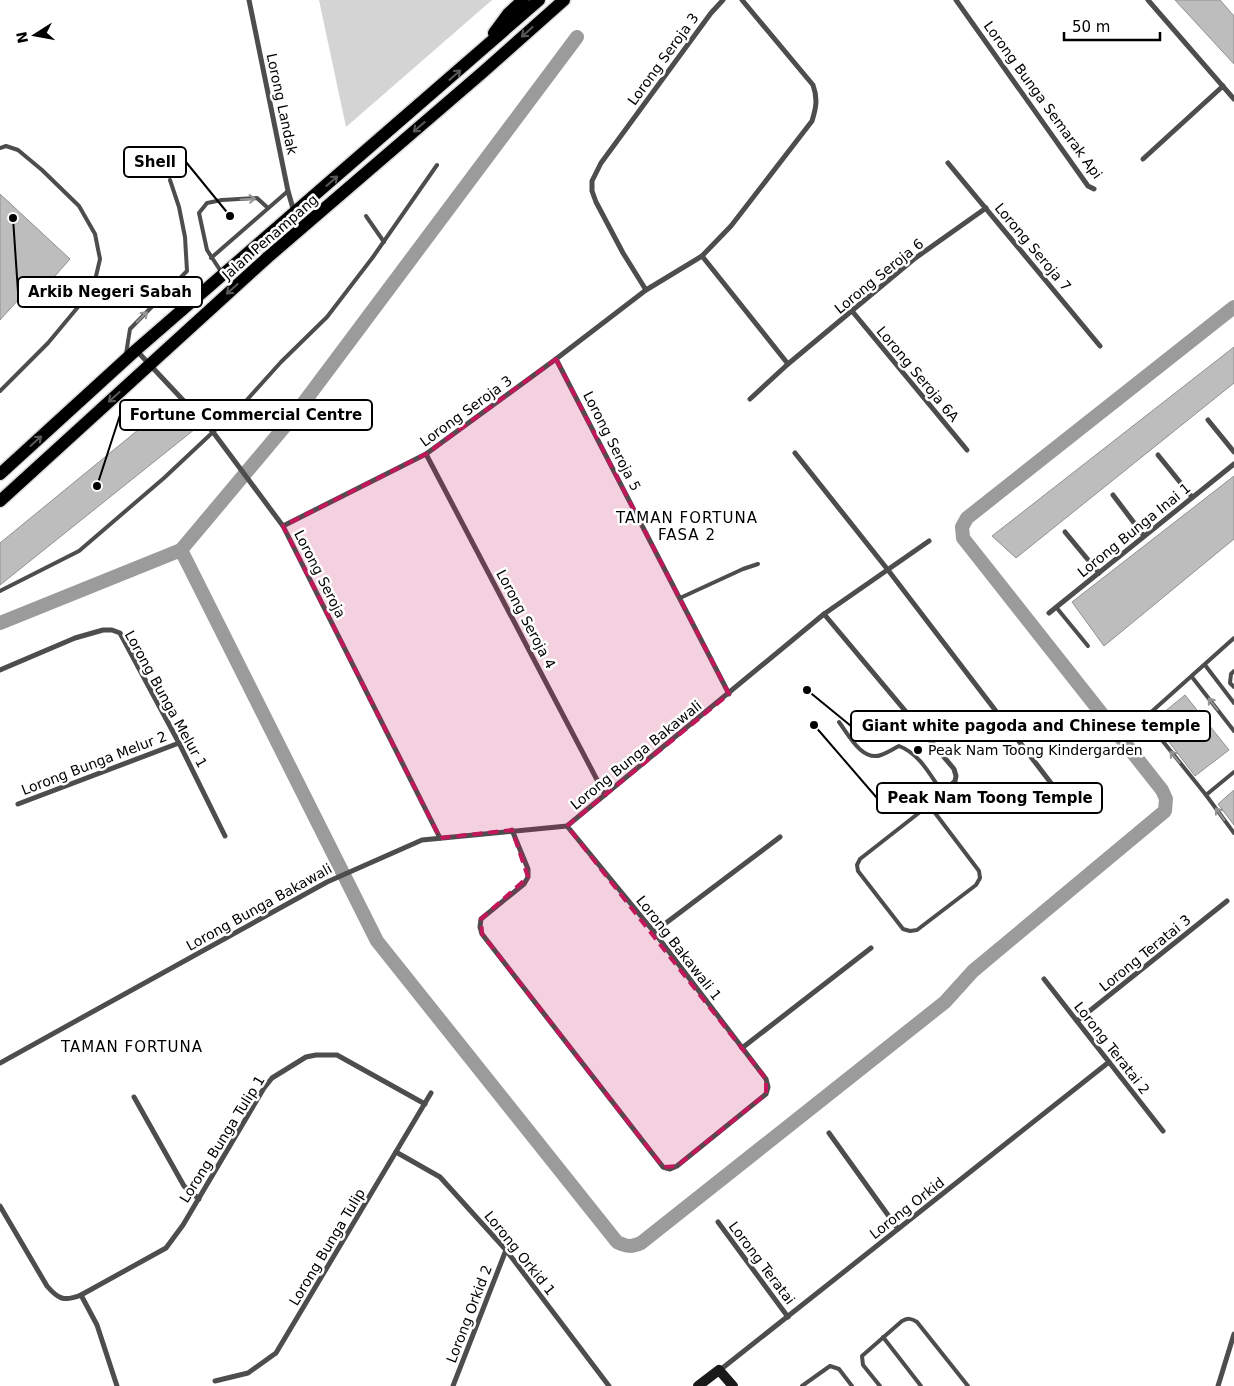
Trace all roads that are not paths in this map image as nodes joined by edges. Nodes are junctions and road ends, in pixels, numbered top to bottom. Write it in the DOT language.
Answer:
graph roads {
  1 [pos="248,0"];
  2 [pos="523,0"];
  3 [pos="539,0"];
  4 [pos="564,0"];
  5 [pos="723,0"];
  6 [pos="742,0"];
  7 [pos="956,0"];
  8 [pos="1148,0"];
  9 [pos="479,53"];
  10 [pos="1223,86"];
  11 [pos="1234,99"];
  12 [pos="0,148"];
  13 [pos="1143,159"];
  14 [pos="948,163"];
  15 [pos="437,165"];
  16 [pos="170,180"];
  17 [pos="1094,189"];
  18 [pos="288,192"];
  19 [pos="268,208"];
  20 [pos="986,208"];
  21 [pos="320,212"];
  22 [pos="295,213"];
  23 [pos="366,216"];
  24 [pos="384,242"];
  25 [pos="268,256"];
  26 [pos="702,256"];
  27 [pos="211,258"];
  28 [pos="223,275"];
  29 [pos="176,282"];
  30 [pos="207,288"];
  31 [pos="646,290"];
  32 [pos="852,312"];
  33 [pos="1100,346"];
  34 [pos="136,350"];
  35 [pos="556,359"];
  36 [pos="125,360"];
  37 [pos="150,364"];
  38 [pos="788,364"];
  39 [pos="0,391"];
  40 [pos="750,398"];
  41 [pos="1208,420"];
  42 [pos="213,432"];
  43 [pos="967,450"];
  44 [pos="1234,452"];
  45 [pos="795,453"];
  46 [pos="426,454"];
  47 [pos="1158,455"];
  48 [pos="14,461"];
  49 [pos="1234,464"];
  50 [pos="0,469"];
  51 [pos="0,474"];
  52 [pos="1113,495"];
  53 [pos="1192,498"];
  54 [pos="0,501"];
  55 [pos="284,526"];
  56 [pos="1065,532"];
  57 [pos="1144,536"];
  58 [pos="929,541"];
  59 [pos="758,564"];
  60 [pos="888,570"];
  61 [pos="1099,573"];
  62 [pos="0,591"];
  63 [pos="680,598"];
  64 [pos="1056,607"];
  65 [pos="1048,613"];
  66 [pos="824,614"];
  67 [pos="1234,638"];
  68 [pos="1088,646"];
  69 [pos="1205,665"];
  70 [pos="0,670"];
  71 [pos="1234,671"];
  72 [pos="1192,677"];
  73 [pos="1234,687"];
  74 [pos="729,694"];
  75 [pos="1234,703"];
  76 [pos="839,722"];
  77 [pos="1234,731"];
  78 [pos="179,743"];
  79 [pos="1234,772"];
  80 [pos="942,792"];
  81 [pos="605,794"];
  82 [pos="1206,795"];
  83 [pos="18,804"];
  84 [pos="1067,804"];
  85 [pos="929,805"];
  86 [pos="567,826"];
  87 [pos="512,830"];
  88 [pos="1234,834"];
  89 [pos="225,836"];
  90 [pos="780,837"];
  91 [pos="440,838"];
  92 [pos="1227,902"];
  93 [pos="654,932"];
  94 [pos="871,948"];
  95 [pos="1044,979"];
  96 [pos="1077,1021"];
  97 [pos="742,1048"];
  98 [pos="1109,1062"];
  99 [pos="0,1063"];
  100 [pos="431,1093"];
  101 [pos="134,1096"];
  102 [pos="425,1104"];
  103 [pos="1163,1131"];
  104 [pos="829,1133"];
  105 [pos="396,1152"];
  106 [pos="199,1199"];
  107 [pos="0,1206"];
  108 [pos="718,1222"];
  109 [pos="898,1229"];
  110 [pos="506,1250"];
  111 [pos="81,1294"];
  112 [pos="788,1317"];
  113 [pos="1234,1334"];
  114 [pos="883,1337"];
  115 [pos="719,1370"];
  116 [pos="215,1381"];
  117 [pos="117,1386"];
  118 [pos="453,1386"];
  119 [pos="609,1386"];
  120 [pos="698,1386"];
  121 [pos="733,1386"];
  122 [pos="802,1386"];
  123 [pos="852,1386"];
  124 [pos="880,1386"];
  125 [pos="921,1386"];
  126 [pos="968,1386"];
  127 [pos="1218,1386"];
  1 -- 18 [label="street, Lorong Landak"];
  2 -- 9 [label="main road"];
  3 -- 9 [label="main road, Jalan Penampang"];
  4 -- 21 [label="main road, Jalan Penampang, one-way"];
  5 -- 31 [label="street, Lorong Seroja 3"];
  6 -- 26 [label="street, Lorong Seroja 3"];
  7 -- 17 [label="street, Lorong Bunga Semarak Api"];
  8 -- 10 [label="street"];
  22 -- 9 [label="main road, Jalan Penampang, one-way"];
  10 -- 11 [label="street"];
  10 -- 13 [label="street"];
  12 -- 39 [label="lane"];
  14 -- 20 [label="street, Lorong Seroja 7"];
  15 -- 24 [label="lane"];
  16 -- 29 [label="lane"];
  18 -- 19 [label="lane"];
  18 -- 22 [label="street, Lorong Landak"];
  19 -- 27 [label="lane"];
  27 -- 19 [label="lane, one-way"];
  20 -- 32 [label="street, Lorong Seroja 6"];
  20 -- 33 [label="street, Lorong Seroja 7"];
  21 -- 22 [label="main road"];
  21 -- 25 [label="main road, Jalan Penampang"];
  22 -- 25 [label="main road"];
  22 -- 28 [label="main road, Jalan Penampang"];
  23 -- 24 [label="lane"];
  24 -- 42 [label="lane"];
  25 -- 37 [label="main road, Jalan Penampang, one-way"];
  26 -- 31 [label="street, Lorong Seroja 3"];
  26 -- 38 [label="street"];
  27 -- 28 [label="lane"];
  28 -- 30 [label="main road, Jalan Penampang"];
  29 -- 30 [label="lane"];
  36 -- 29 [label="lane, one-way"];
  30 -- 34 [label="main road, Jalan Penampang"];
  31 -- 35 [label="street, Lorong Seroja 3"];
  32 -- 38 [label="street, Lorong Seroja 6"];
  32 -- 43 [label="street, Lorong Seroja 6A"];
  34 -- 36 [label="main road, Jalan Penampang"];
  34 -- 37 [label="street, Lorong Seroja"];
  35 -- 46 [label="street, Lorong Seroja 3"];
  35 -- 63 [label="street, Lorong Seroja 5"];
  48 -- 36 [label="main road, Jalan Penampang, one-way"];
  37 -- 42 [label="street, Lorong Seroja"];
  37 -- 54 [label="main road, Jalan Penampang, one-way"];
  38 -- 40 [label="street, Lorong Seroja 6"];
  41 -- 44 [label="street"];
  42 -- 55 [label="street, Lorong Seroja"];
  42 -- 62 [label="lane"];
  45 -- 60 [label="street"];
  46 -- 55 [label="street, Lorong Seroja 3"];
  46 -- 81 [label="street, Lorong Seroja 4"];
  47 -- 53 [label="street"];
  48 -- 50 [label="main road"];
  48 -- 51 [label="main road, Jalan Penampang"];
  49 -- 53 [label="street, Lorong Bunga Inai 1"];
  52 -- 57 [label="street"];
  53 -- 57 [label="street, Lorong Bunga Inai 1"];
  55 -- 91 [label="street, Lorong Seroja"];
  56 -- 61 [label="street"];
  57 -- 61 [label="street, Lorong Bunga Inai 1"];
  58 -- 60 [label="street, Lorong Bunga Bakawali"];
  59 -- 63 [label="lane"];
  60 -- 66 [label="street, Lorong Bunga Bakawali"];
  60 -- 84 [label="street"];
  61 -- 64 [label="street, Lorong Bunga Inai 1"];
  63 -- 74 [label="street, Lorong Seroja 5"];
  64 -- 65 [label="street, Lorong Bunga Inai 1"];
  64 -- 68 [label="lane"];
  66 -- 74 [label="street, Lorong Bunga Bakawali"];
  66 -- 80 [label="street"];
  67 -- 69 [label="lane"];
  69 -- 72 [label="lane"];
  69 -- 75 [label="lane"];
  70 -- 78 [label="street, Lorong Bunga Melur 1"];
  71 -- 73 [label="lane"];
  77 -- 72 [label="lane, one-way"];
  82 -- 72 [label="lane, one-way"];
  74 -- 81 [label="street, Lorong Bunga Bakawali"];
  76 -- 80 [label="lane"];
  78 -- 83 [label="street, Lorong Bunga Melur 2"];
  78 -- 89 [label="street, Lorong Bunga Melur 1"];
  79 -- 82 [label="lane"];
  80 -- 85 [label="street"];
  81 -- 86 [label="street, Lorong Bunga Bakawali"];
  88 -- 82 [label="lane, one-way"];
  85 -- 85 [label="lane"];
  86 -- 87 [label="street, Lorong Bunga Bakawali"];
  86 -- 93 [label="street, Lorong Bakawali 1"];
  87 -- 91 [label="street, Lorong Bunga Bakawali"];
  87 -- 97 [label="street, Lorong Bakawali 1"];
  90 -- 93 [label="street"];
  91 -- 99 [label="street, Lorong Bunga Bakawali"];
  92 -- 96 [label="street, Lorong Teratai 3"];
  93 -- 97 [label="street, Lorong Bakawali 1"];
  94 -- 97 [label="street"];
  95 -- 96 [label="street, Lorong Teratai 2"];
  96 -- 98 [label="street, Lorong Teratai 2"];
  98 -- 103 [label="street, Lorong Teratai 2"];
  98 -- 109 [label="street, Lorong Orkid"];
  100 -- 102 [label="street, Lorong Bunga Tulip"];
  101 -- 106 [label="street"];
  102 -- 105 [label="street, Lorong Bunga Tulip"];
  102 -- 106 [label="street, Lorong Bunga Tulip 1"];
  104 -- 109 [label="street"];
  105 -- 110 [label="street, Lorong Orkid 1"];
  105 -- 116 [label="street, Lorong Bunga Tulip"];
  106 -- 111 [label="street, Lorong Bunga Tulip 1"];
  107 -- 111 [label="street"];
  108 -- 112 [label="street, Lorong Teratai"];
  109 -- 112 [label="street, Lorong Orkid"];
  110 -- 118 [label="street, Lorong Orkid 2"];
  110 -- 119 [label="street, Lorong Orkid 1"];
  111 -- 117 [label="street"];
  112 -- 115 [label="street, Lorong Orkid"];
  113 -- 127 [label="street"];
  114 -- 124 [label="lane"];
  114 -- 125 [label="lane"];
  114 -- 126 [label="lane"];
  115 -- 120 [label="street"];
  115 -- 121 [label="street"];
  122 -- 123 [label="lane"];
}
